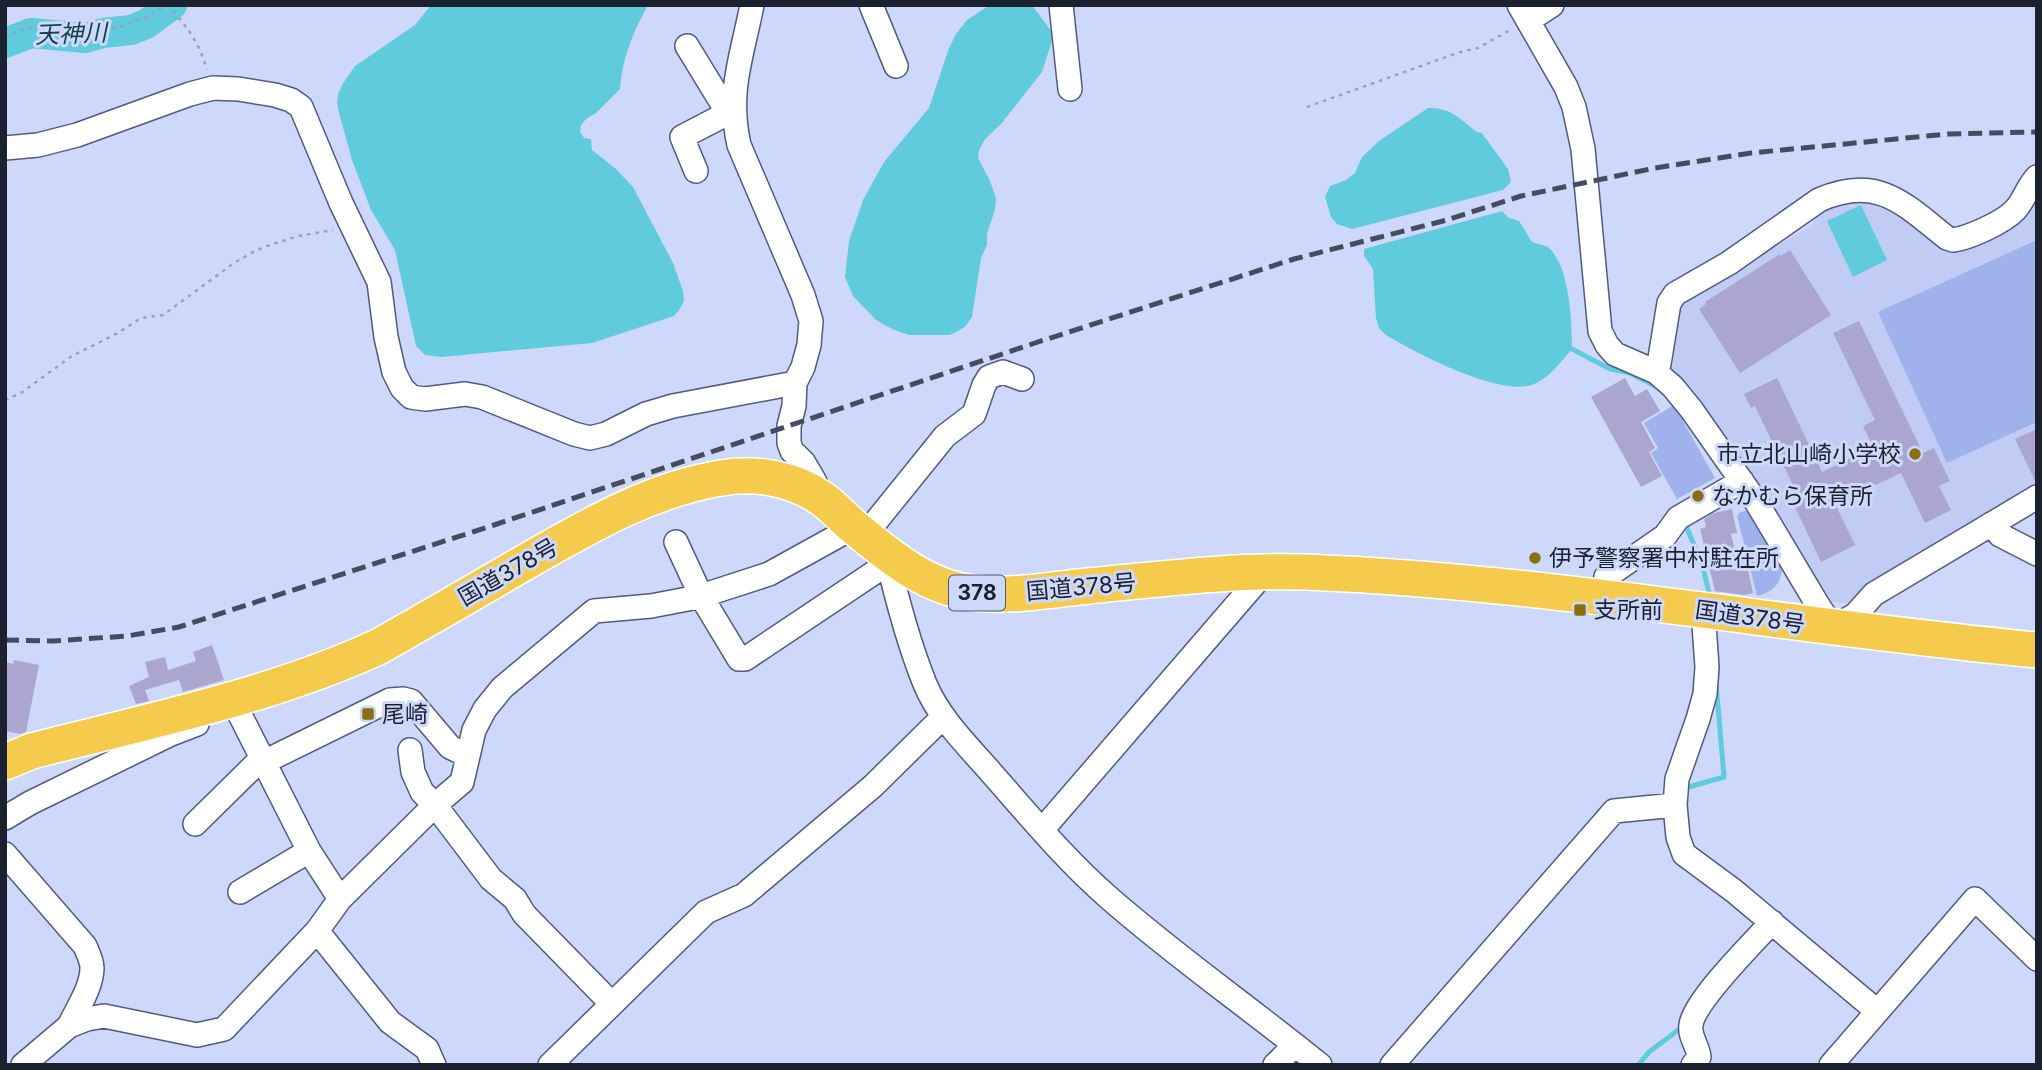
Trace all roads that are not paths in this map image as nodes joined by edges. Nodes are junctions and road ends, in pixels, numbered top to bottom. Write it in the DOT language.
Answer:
graph roads {
  1 [pos="752,5"];
  2 [pos="871,5"];
  3 [pos="1552,5"];
  4 [pos="1059,6"];
  5 [pos="1524,12"];
  6 [pos="687,46"];
  7 [pos="896,66"];
  8 [pos="1070,89"];
  9 [pos="731,113"];
  10 [pos="5,148"];
  11 [pos="696,171"];
  12 [pos="2037,177"];
  13 [pos="1656,372"];
  14 [pos="1022,379"];
  15 [pos="796,383"];
  16 [pos="1742,481"];
  17 [pos="822,499"];
  18 [pos="2036,499"];
  19 [pos="1991,524"];
  20 [pos="676,542"];
  21 [pos="874,545"];
  22 [pos="2037,554"];
  23 [pos="1264,573"];
  24 [pos="701,596"];
  25 [pos="1602,598"];
  26 [pos="1703,610"];
  27 [pos="1833,628"];
  28 [pos="2037,650"];
  29 [pos="222,701"];
  30 [pos="943,717"];
  31 [pos="410,750"];
  32 [pos="14,754"];
  33 [pos="468,756"];
  34 [pos="263,760"];
  35 [pos="1675,805"];
  36 [pos="435,806"];
  37 [pos="5,818"];
  38 [pos="195,824"];
  39 [pos="1042,830"];
  40 [pos="309,850"];
  41 [pos="5,854"];
  42 [pos="240,892"];
  43 [pos="340,899"];
  44 [pos="1772,922"];
  45 [pos="317,931"];
  46 [pos="2037,959"];
  47 [pos="612,1004"];
  48 [pos="1877,1012"];
  49 [pos="69,1026"];
  50 [pos="1295,1045"];
  51 [pos="23,1065"];
  52 [pos="434,1065"];
  53 [pos="551,1065"];
  54 [pos="1275,1065"];
  55 [pos="1320,1065"];
  56 [pos="1392,1065"];
  57 [pos="1693,1065"];
  58 [pos="1831,1065"];
  1 -- 9 [label="street"];
  2 -- 7 [label="street"];
  3 -- 5 [label="street"];
  4 -- 8 [label="street"];
  5 -- 13 [label="street"];
  6 -- 9 [label="street"];
  9 -- 11 [label="street"];
  9 -- 15 [label="street"];
  10 -- 15 [label="street"];
  12 -- 13 [label="street"];
  13 -- 16 [label="street"];
  14 -- 21 [label="street"];
  15 -- 17 [label="street"];
  16 -- 25 [label="street"];
  16 -- 27 [label="street"];
  17 -- 21 [label="highway, 国道378号 / 378"];
  17 -- 29 [label="highway, 国道378号 / 378"];
  18 -- 19 [label="street"];
  19 -- 22 [label="street"];
  19 -- 27 [label="street"];
  20 -- 24 [label="street"];
  21 -- 23 [label="highway, 国道378号 / 378"];
  21 -- 24 [label="street"];
  21 -- 24 [label="street"];
  21 -- 30 [label="street"];
  23 -- 25 [label="highway, 国道378号 / 378"];
  23 -- 39 [label="street"];
  24 -- 33 [label="street"];
  25 -- 26 [label="highway, 国道378号 / 378"];
  26 -- 27 [label="highway, 国道378号 / 378"];
  26 -- 35 [label="street"];
  27 -- 28 [label="highway, 国道378号 / 378"];
  29 -- 32 [label="highway, 国道378号 / 378"];
  29 -- 34 [label="street"];
  29 -- 37 [label="street"];
  30 -- 39 [label="street"];
  30 -- 47 [label="street"];
  31 -- 36 [label="street"];
  33 -- 34 [label="street"];
  33 -- 36 [label="street"];
  34 -- 38 [label="street"];
  34 -- 40 [label="street"];
  35 -- 44 [label="street"];
  35 -- 56 [label="street"];
  36 -- 43 [label="street"];
  36 -- 47 [label="street"];
  39 -- 50 [label="street"];
  40 -- 42 [label="street"];
  40 -- 43 [label="street"];
  41 -- 49 [label="street"];
  43 -- 45 [label="street"];
  44 -- 48 [label="street"];
  44 -- 57 [label="street"];
  45 -- 49 [label="street"];
  45 -- 52 [label="street"];
  46 -- 48 [label="street"];
  47 -- 53 [label="street"];
  48 -- 58 [label="street"];
  49 -- 51 [label="street"];
  50 -- 54 [label="street"];
  50 -- 55 [label="street"];
}
